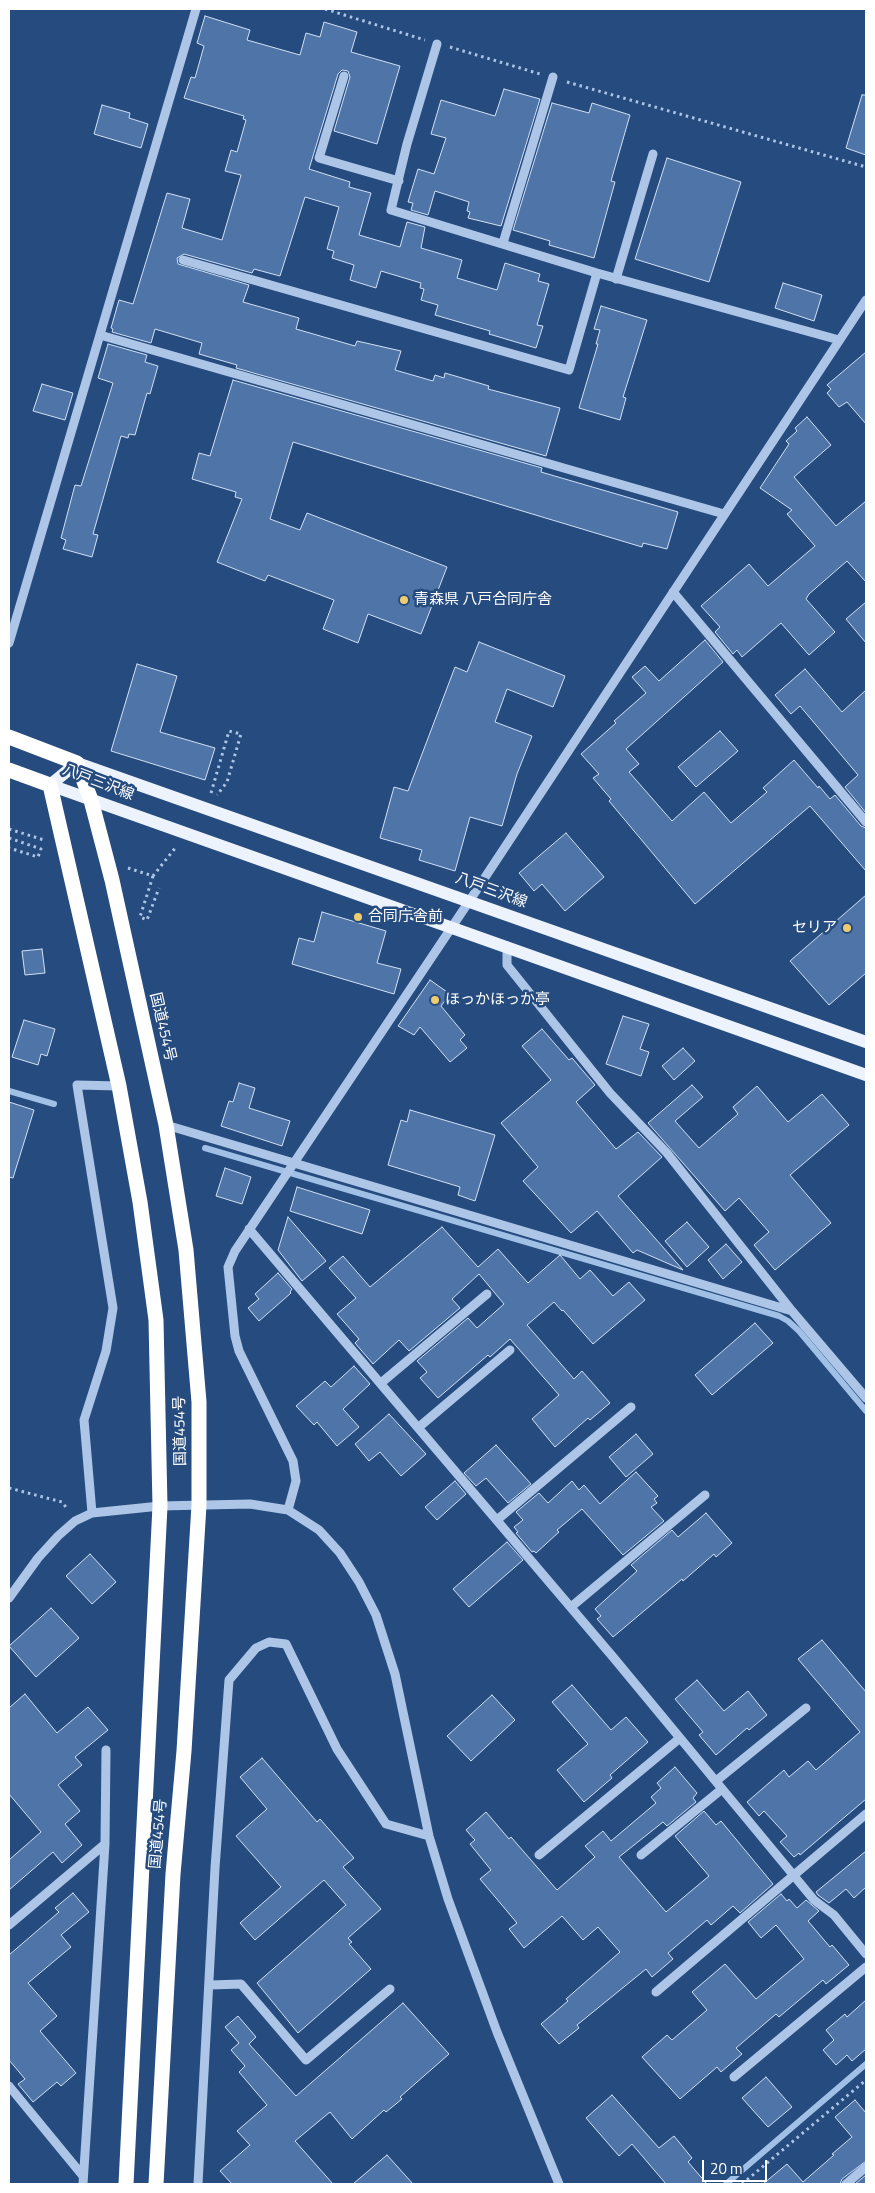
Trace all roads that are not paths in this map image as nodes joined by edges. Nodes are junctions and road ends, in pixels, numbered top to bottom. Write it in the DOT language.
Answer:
graph roads {
  1 [pos="196,9"];
  2 [pos="438,44"];
  3 [pos="344,76"];
  4 [pos="553,77"];
  5 [pos="652,154"];
  6 [pos="399,181"];
  7 [pos="503,243"];
  8 [pos="183,260"];
  9 [pos="597,273"];
  10 [pos="616,279"];
  11 [pos="866,300"];
  12 [pos="100,335"];
  13 [pos="839,340"];
  14 [pos="724,514"];
  15 [pos="673,592"];
  16 [pos="9,643"];
  17 [pos="9,737"];
  18 [pos="77,763"];
  19 [pos="9,770"];
  20 [pos="50,784"];
  21 [pos="91,800"];
  22 [pos="866,822"];
  23 [pos="470,900"];
  24 [pos="452,927"];
  25 [pos="507,946"];
  26 [pos="866,1042"];
  27 [pos="866,1075"];
  28 [pos="119,1086"];
  29 [pos="166,1125"];
  30 [pos="295,1163"];
  31 [pos="249,1229"];
  32 [pos="487,1294"];
  33 [pos="792,1311"];
  34 [pos="510,1350"];
  35 [pos="381,1383"];
  36 [pos="866,1398"];
  37 [pos="631,1407"];
  38 [pos="419,1428"];
  39 [pos="705,1495"];
  40 [pos="199,1505"];
  41 [pos="160,1506"];
  42 [pos="288,1510"];
  43 [pos="92,1513"];
  44 [pos="497,1520"];
  45 [pos="9,1598"];
  46 [pos="571,1607"];
  47 [pos="806,1708"];
  48 [pos="680,1738"];
  49 [pos="106,1750"];
  50 [pos="716,1782"];
  51 [pos="722,1789"];
  52 [pos="866,1814"];
  53 [pos="429,1836"];
  54 [pos="104,1844"];
  55 [pos="539,1855"];
  56 [pos="641,1855"];
  57 [pos="793,1875"];
  58 [pos="9,1925"];
  59 [pos="866,1954"];
  60 [pos="866,1967"];
  61 [pos="210,1985"];
  62 [pos="390,1989"];
  63 [pos="656,1992"];
  64 [pos="734,2077"];
  65 [pos="10,2090"];
  66 [pos="866,2167"];
  67 [pos="83,2180"];
  68 [pos="126,2184"];
  69 [pos="156,2184"];
  70 [pos="198,2184"];
  71 [pos="559,2184"];
  72 [pos="846,2184"];
  1 -- 12 [label="street"];
  2 -- 6 [label="street"];
  3 -- 6 [label="street"];
  4 -- 7 [label="street"];
  5 -- 10 [label="street"];
  6 -- 7 [label="street"];
  7 -- 9 [label="street"];
  8 -- 9 [label="street"];
  9 -- 10 [label="street"];
  10 -- 13 [label="street"];
  11 -- 13 [label="street"];
  12 -- 14 [label="street"];
  12 -- 16 [label="street"];
  13 -- 14 [label="street"];
  14 -- 15 [label="street"];
  15 -- 22 [label="street"];
  15 -- 23 [label="street"];
  17 -- 18 [label="highway"];
  18 -- 20 [label="main road, 八戸三沢線"];
  18 -- 21 [label="highway, 国道454号"];
  18 -- 23 [label="main road, 八戸三沢線"];
  19 -- 20 [label="highway"];
  20 -- 21 [label="main road, 八戸三沢線"];
  20 -- 28 [label="highway, 国道454号"];
  21 -- 24 [label="main road, 八戸三沢線"];
  21 -- 29 [label="highway, 国道454号"];
  23 -- 24 [label="street"];
  23 -- 26 [label="main road, 八戸三沢線"];
  24 -- 25 [label="main road, 八戸三沢線"];
  24 -- 30 [label="street"];
  25 -- 27 [label="main road, 八戸三沢線"];
  25 -- 33 [label="street"];
  28 -- 41 [label="highway, 国道454号"];
  28 -- 43 [label="street"];
  29 -- 30 [label="street"];
  29 -- 40 [label="highway, 国道454号"];
  30 -- 31 [label="street"];
  30 -- 33 [label="street"];
  31 -- 35 [label="street"];
  31 -- 42 [label="street"];
  32 -- 35 [label="street"];
  33 -- 36 [label="street"];
  34 -- 38 [label="street"];
  35 -- 38 [label="street"];
  37 -- 44 [label="street"];
  38 -- 44 [label="street"];
  39 -- 46 [label="street"];
  40 -- 41 [label="street"];
  40 -- 42 [label="street"];
  40 -- 69 [label="highway, 国道454号"];
  41 -- 43 [label="street"];
  41 -- 68 [label="highway, 国道454号"];
  42 -- 53 [label="street"];
  43 -- 45 [label="street"];
  44 -- 46 [label="street"];
  46 -- 48 [label="street"];
  47 -- 50 [label="street"];
  48 -- 50 [label="street"];
  48 -- 55 [label="street"];
  49 -- 54 [label="street"];
  50 -- 51 [label="street"];
  51 -- 56 [label="street"];
  51 -- 57 [label="street"];
  52 -- 57 [label="street"];
  53 -- 61 [label="street"];
  53 -- 71 [label="street"];
  54 -- 58 [label="street"];
  54 -- 67 [label="street"];
  57 -- 59 [label="street"];
  57 -- 63 [label="street"];
  60 -- 64 [label="street"];
  61 -- 62 [label="street"];
  61 -- 70 [label="street"];
  65 -- 67 [label="street"];
  66 -- 72 [label="street"];
}
